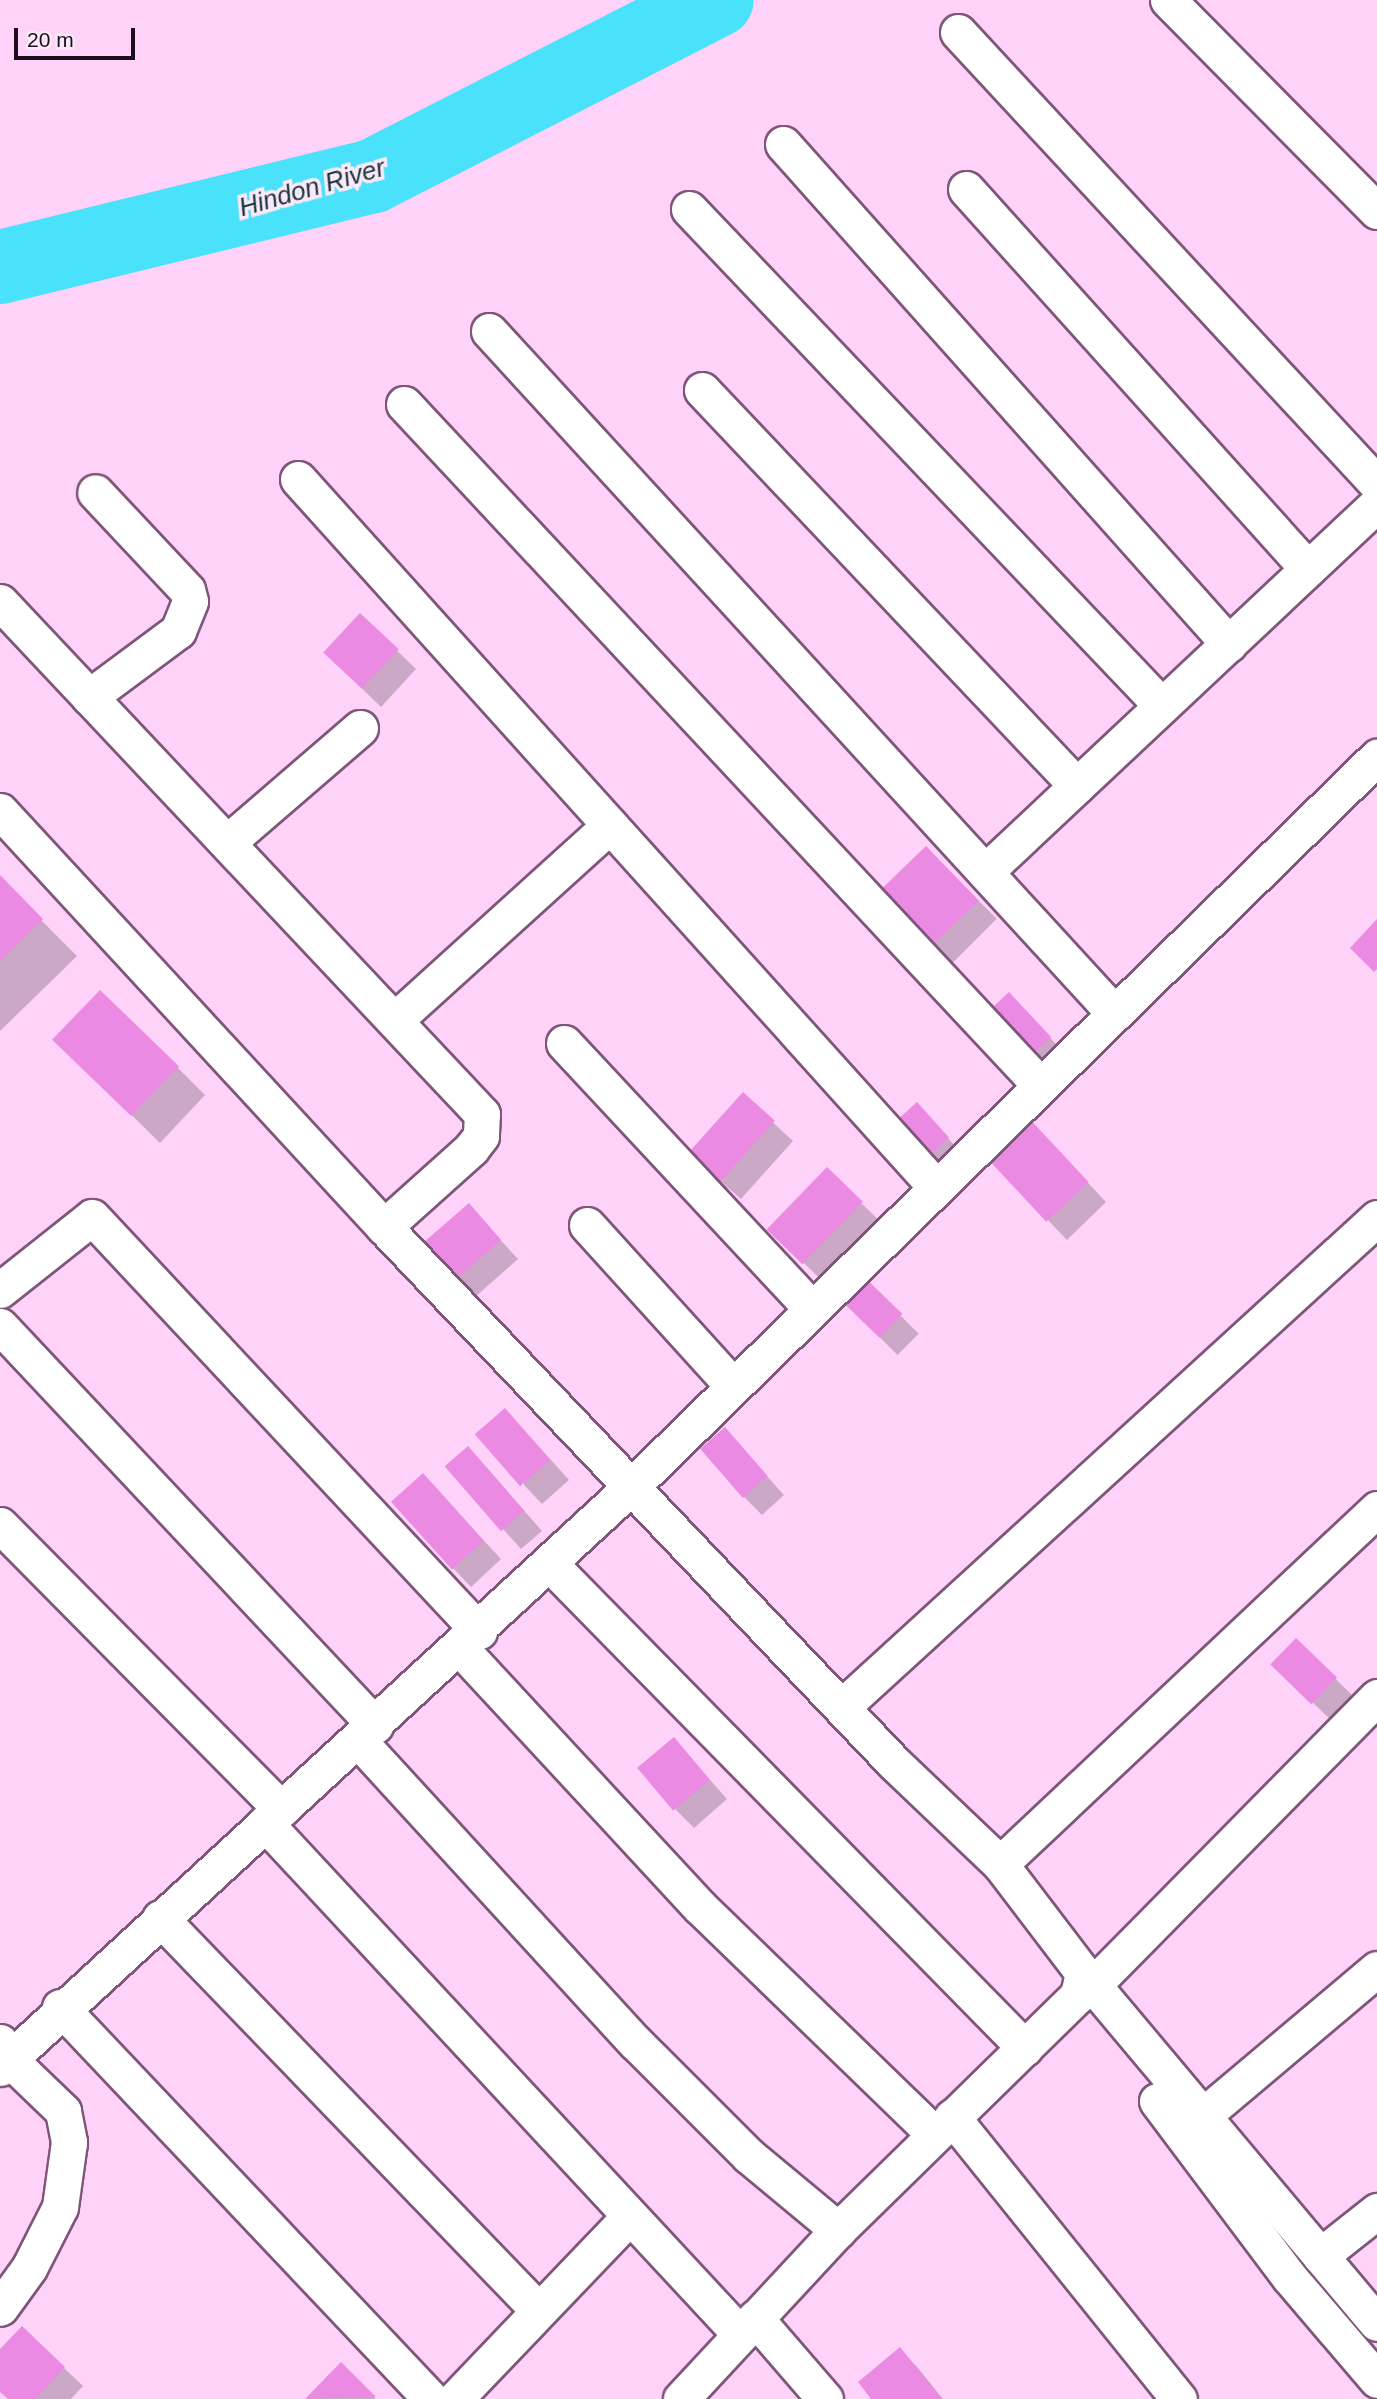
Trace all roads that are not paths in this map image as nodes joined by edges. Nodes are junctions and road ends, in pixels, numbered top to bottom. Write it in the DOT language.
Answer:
graph roads {
  1 [pos="1168,0"];
  2 [pos="958,32"];
  3 [pos="783,144"];
  4 [pos="966,188"];
  5 [pos="689,209"];
  6 [pos="1377,211"];
  7 [pos="489,331"];
  8 [pos="702,390"];
  9 [pos="404,404"];
  10 [pos="298,479"];
  11 [pos="1377,484"];
  12 [pos="95,492"];
  13 [pos="1377,504"];
  14 [pos="1308,569"];
  15 [pos="0,602"];
  16 [pos="1228,644"];
  17 [pos="89,697"];
  18 [pos="1162,706"];
  19 [pos="360,728"];
  20 [pos="1377,757"];
  21 [pos="1077,786"];
  22 [pos="0,811"];
  23 [pos="610,825"];
  24 [pos="229,841"];
  25 [pos="985,872"];
  26 [pos="1115,1013"];
  27 [pos="395,1020"];
  28 [pos="564,1043"];
  29 [pos="1040,1085"];
  30 [pos="936,1187"];
  31 [pos="1377,1217"];
  32 [pos="587,1225"];
  33 [pos="384,1227"];
  34 [pos="0,1290"];
  35 [pos="811,1308"];
  36 [pos="0,1326"];
  37 [pos="732,1385"];
  38 [pos="634,1484"];
  39 [pos="1377,1509"];
  40 [pos="0,1525"];
  41 [pos="550,1564"];
  42 [pos="470,1639"];
  43 [pos="1377,1697"];
  44 [pos="844,1705"];
  45 [pos="367,1732"];
  46 [pos="273,1816"];
  47 [pos="1000,1864"];
  48 [pos="160,1918"];
  49 [pos="1377,1969"];
  50 [pos="1078,1995"];
  51 [pos="60,2007"];
  52 [pos="1025,2048"];
  53 [pos="3,2056"];
  54 [pos="1200,2118"];
  55 [pos="943,2125"];
  56 [pos="1377,2211"];
  57 [pos="629,2217"];
  58 [pos="838,2230"];
  59 [pos="1320,2256"];
  60 [pos="0,2308"];
  61 [pos="537,2309"];
  62 [pos="1377,2323"];
  63 [pos="748,2326"];
  64 [pos="1377,2380"];
  65 [pos="431,2399"];
  66 [pos="455,2399"];
  67 [pos="681,2399"];
  68 [pos="825,2399"];
  69 [pos="1178,2399"];
  1 -- 6 [label="street"];
  2 -- 11 [label="street"];
  3 -- 16 [label="street"];
  4 -- 14 [label="street"];
  5 -- 18 [label="street"];
  7 -- 25 [label="street"];
  8 -- 21 [label="street"];
  9 -- 29 [label="street"];
  10 -- 23 [label="street"];
  12 -- 17 [label="street"];
  13 -- 14 [label="street"];
  14 -- 16 [label="street"];
  15 -- 17 [label="street"];
  16 -- 18 [label="street"];
  17 -- 24 [label="street"];
  18 -- 21 [label="street"];
  19 -- 24 [label="street"];
  20 -- 26 [label="street"];
  21 -- 25 [label="street"];
  22 -- 33 [label="street"];
  23 -- 27 [label="street"];
  23 -- 30 [label="street"];
  24 -- 27 [label="street"];
  25 -- 26 [label="street"];
  26 -- 29 [label="street"];
  27 -- 33 [label="street"];
  28 -- 35 [label="street"];
  29 -- 30 [label="street"];
  30 -- 35 [label="street"];
  31 -- 44 [label="street"];
  32 -- 37 [label="street"];
  33 -- 38 [label="street"];
  34 -- 42 [label="street"];
  35 -- 37 [label="street"];
  36 -- 45 [label="street"];
  37 -- 38 [label="street"];
  38 -- 41 [label="street"];
  38 -- 44 [label="street"];
  39 -- 47 [label="street"];
  40 -- 46 [label="street"];
  41 -- 42 [label="street"];
  41 -- 52 [label="street"];
  42 -- 45 [label="street"];
  42 -- 55 [label="street"];
  43 -- 54 [label="street"];
  44 -- 47 [label="street"];
  45 -- 46 [label="street"];
  45 -- 58 [label="street"];
  46 -- 48 [label="street"];
  46 -- 57 [label="street"];
  47 -- 50 [label="street"];
  48 -- 51 [label="street"];
  48 -- 61 [label="street"];
  49 -- 54 [label="street"];
  50 -- 52 [label="street"];
  50 -- 64 [label="street"];
  51 -- 53 [label="street"];
  51 -- 65 [label="street"];
  52 -- 55 [label="street"];
  53 -- 60 [label="street"];
  54 -- 59 [label="street"];
  55 -- 58 [label="street"];
  55 -- 69 [label="street"];
  56 -- 59 [label="street"];
  57 -- 61 [label="street"];
  57 -- 63 [label="street"];
  58 -- 63 [label="street"];
  59 -- 62 [label="street"];
  61 -- 66 [label="street"];
  63 -- 67 [label="street"];
  63 -- 68 [label="street"];
}
